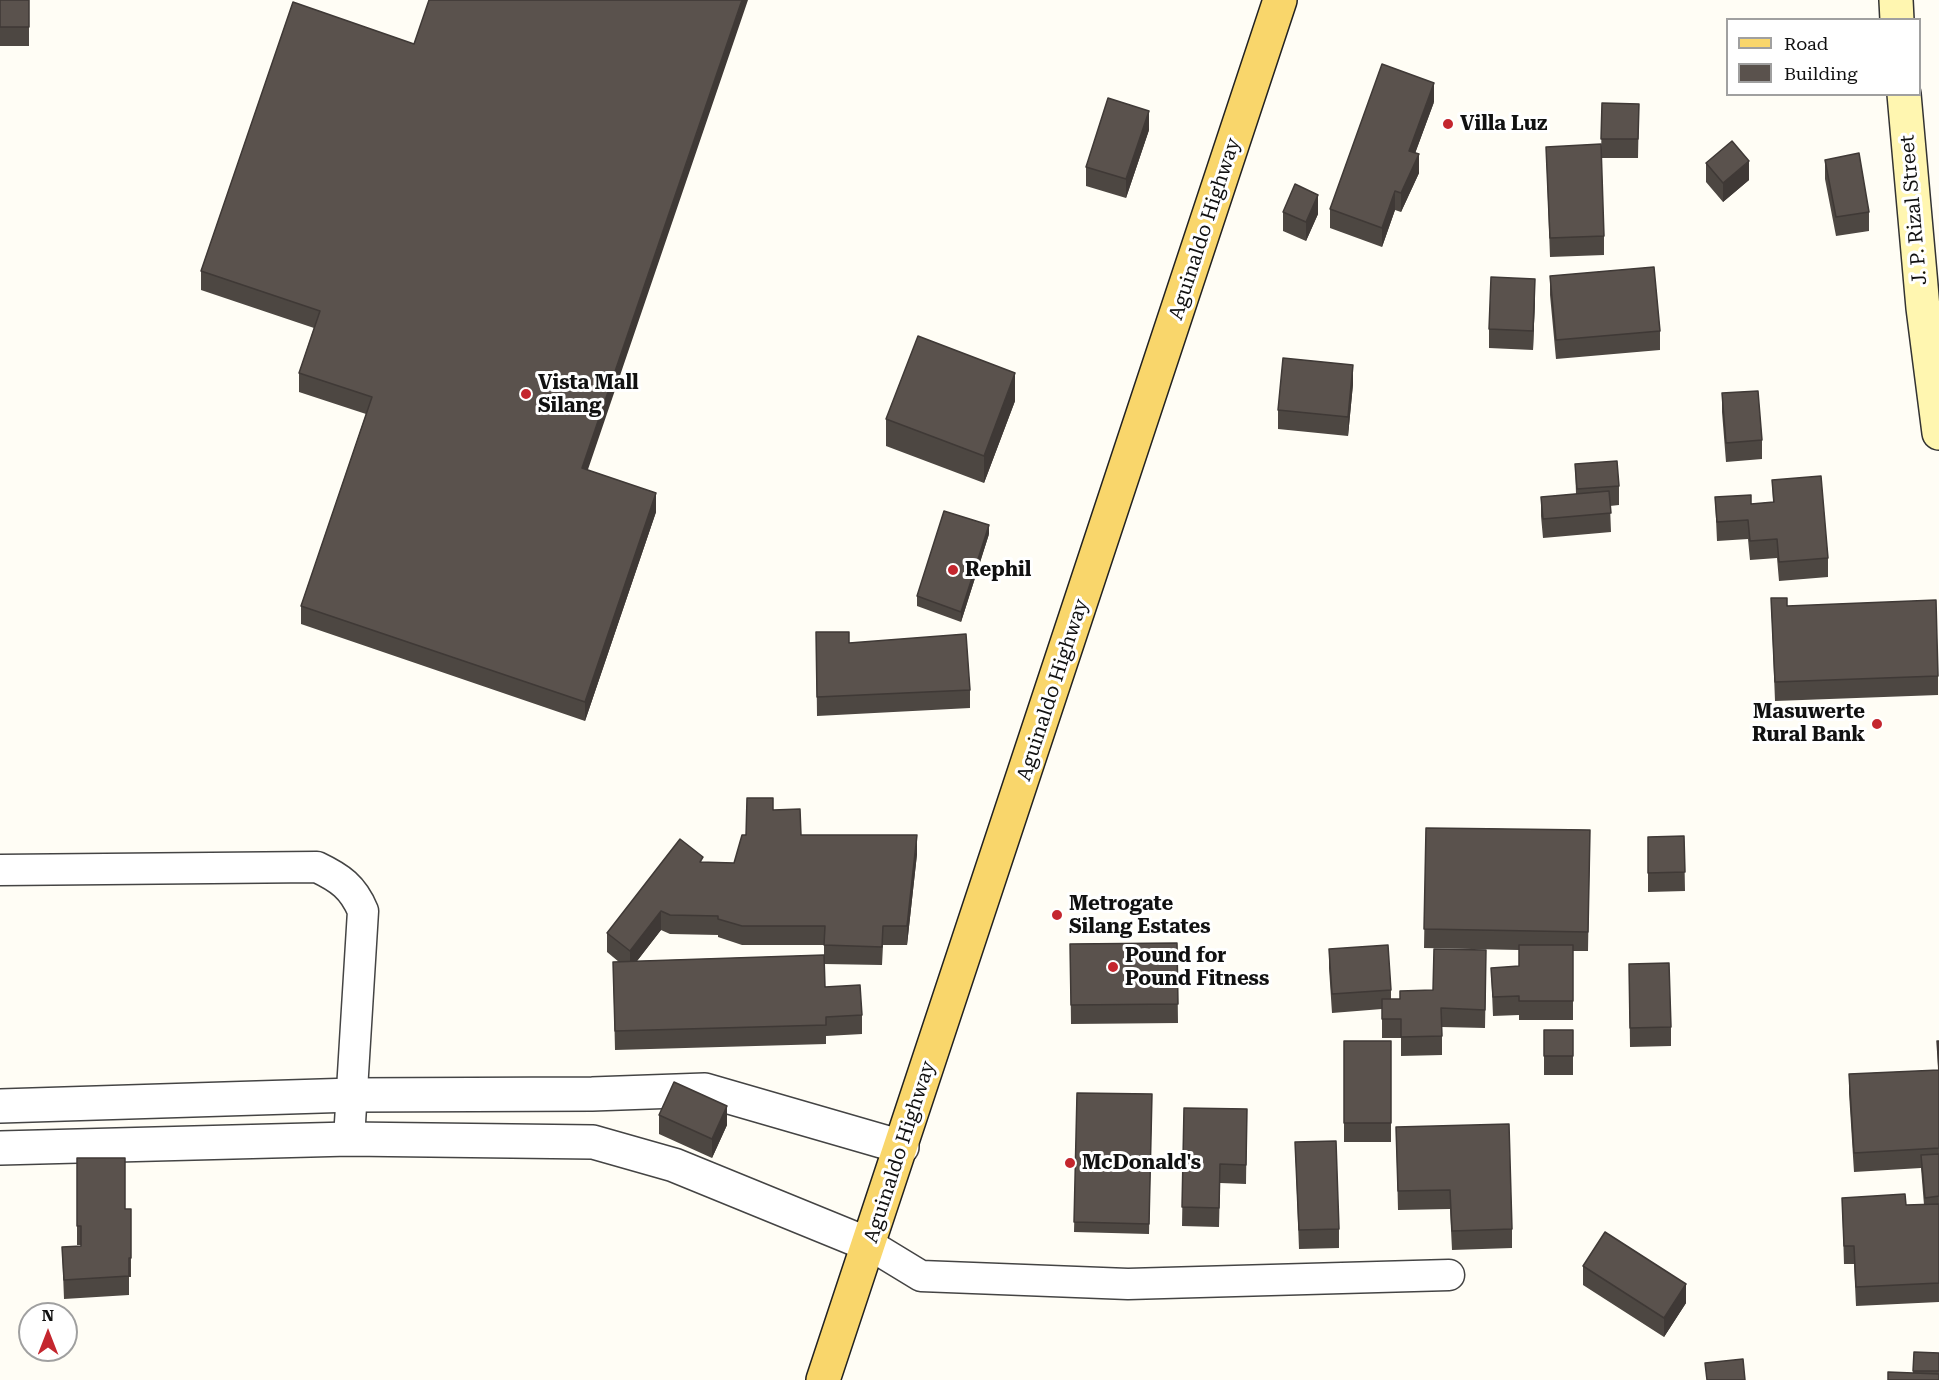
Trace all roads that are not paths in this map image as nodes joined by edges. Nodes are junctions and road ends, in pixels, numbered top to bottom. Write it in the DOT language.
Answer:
graph roads {
  1 [pos="1280,0"];
  2 [pos="1896,0"];
  3 [pos="1897,18"];
  4 [pos="1904,96"];
  5 [pos="1931,305"];
  6 [pos="1934,356"];
  7 [pos="1939,433"];
  8 [pos="0,870"];
  9 [pos="353,1095"];
  10 [pos="0,1106"];
  11 [pos="349,1138"];
  12 [pos="902,1147"];
  13 [pos="0,1148"];
  14 [pos="870,1245"];
  15 [pos="1449,1275"];
  16 [pos="823,1380"];
  1 -- 12 [label="main road, Aguinaldo Highway"];
  2 -- 3 [label="main road"];
  4 -- 5 [label="main road, J. P. Rizal Street"];
  5 -- 6 [label="main road, J. P. Rizal Street"];
  6 -- 7 [label="main road, J. P. Rizal Street"];
  8 -- 9 [label="street"];
  9 -- 10 [label="street"];
  9 -- 11 [label="street"];
  9 -- 12 [label="street"];
  11 -- 13 [label="street"];
  11 -- 14 [label="street"];
  12 -- 14 [label="main road, Aguinaldo Highway"];
  14 -- 15 [label="street"];
  14 -- 16 [label="main road, Aguinaldo Highway"];
}
